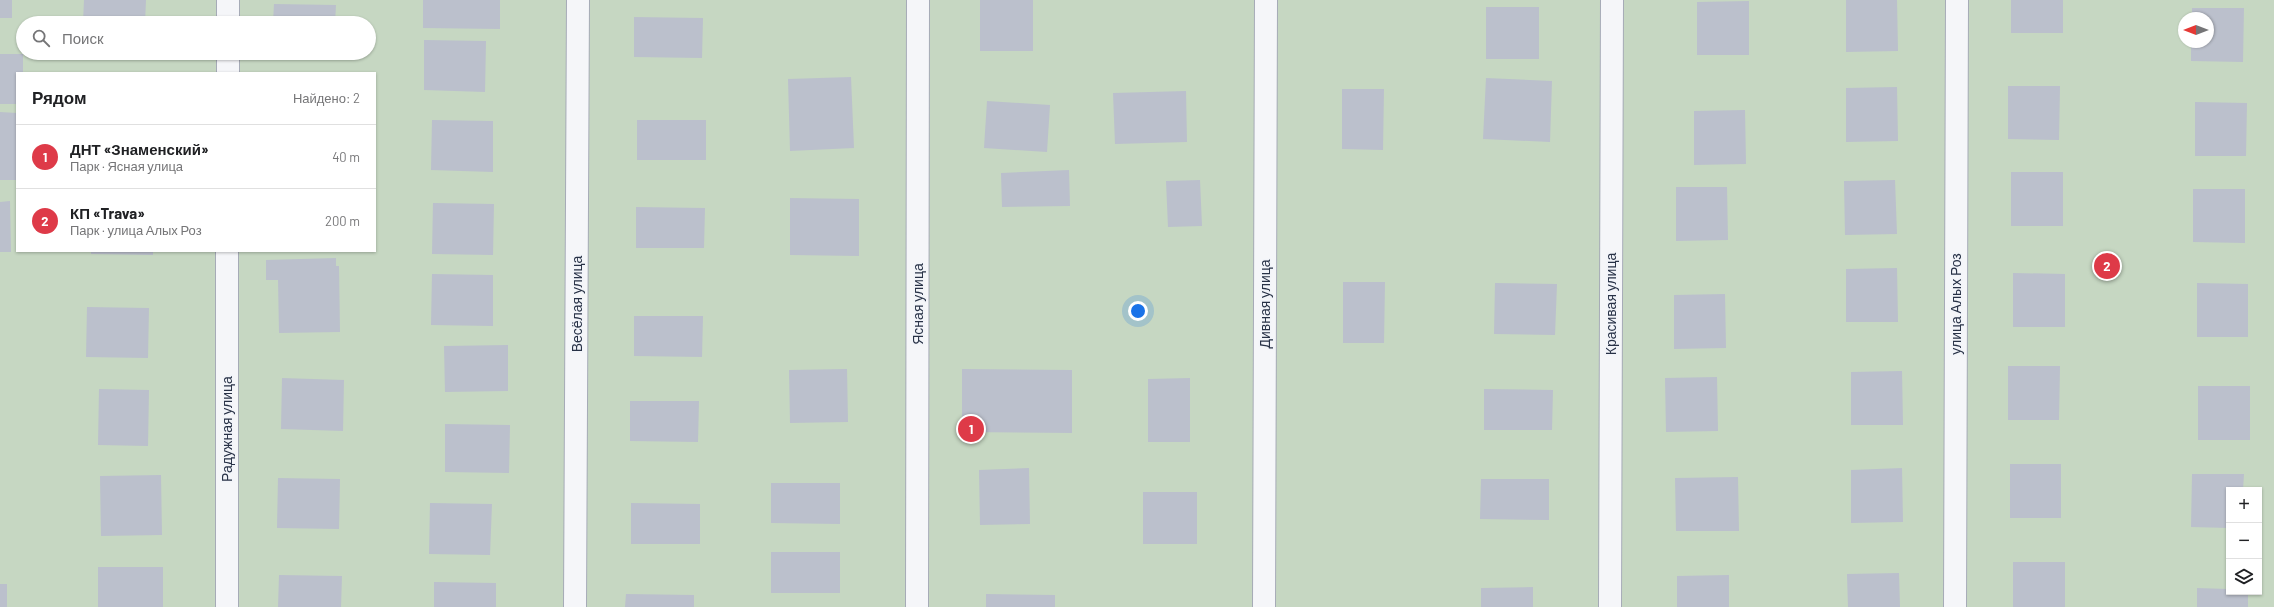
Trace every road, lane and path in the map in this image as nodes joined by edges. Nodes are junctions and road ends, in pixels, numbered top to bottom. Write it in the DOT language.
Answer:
graph roads {
  1 [pos="228,0"];
  2 [pos="578,0"];
  3 [pos="918,0"];
  4 [pos="1266,0"];
  5 [pos="1612,0"];
  6 [pos="1957,0"];
  7 [pos="228,16"];
  8 [pos="228,60"];
  9 [pos="228,72"];
  10 [pos="227,252"];
  11 [pos="226,607"];
  12 [pos="575,607"];
  13 [pos="917,607"];
  14 [pos="1264,607"];
  15 [pos="1610,607"];
  16 [pos="1955,607"];
  1 -- 7 [label="street"];
  2 -- 12 [label="street, Весёлая улица"];
  3 -- 13 [label="street, Ясная улица"];
  4 -- 14 [label="street, Дивная улица"];
  5 -- 15 [label="street, Красивая улица"];
  6 -- 16 [label="street, улица Алых Роз"];
  8 -- 9 [label="street"];
  10 -- 11 [label="street, Радужная улица"];
}
